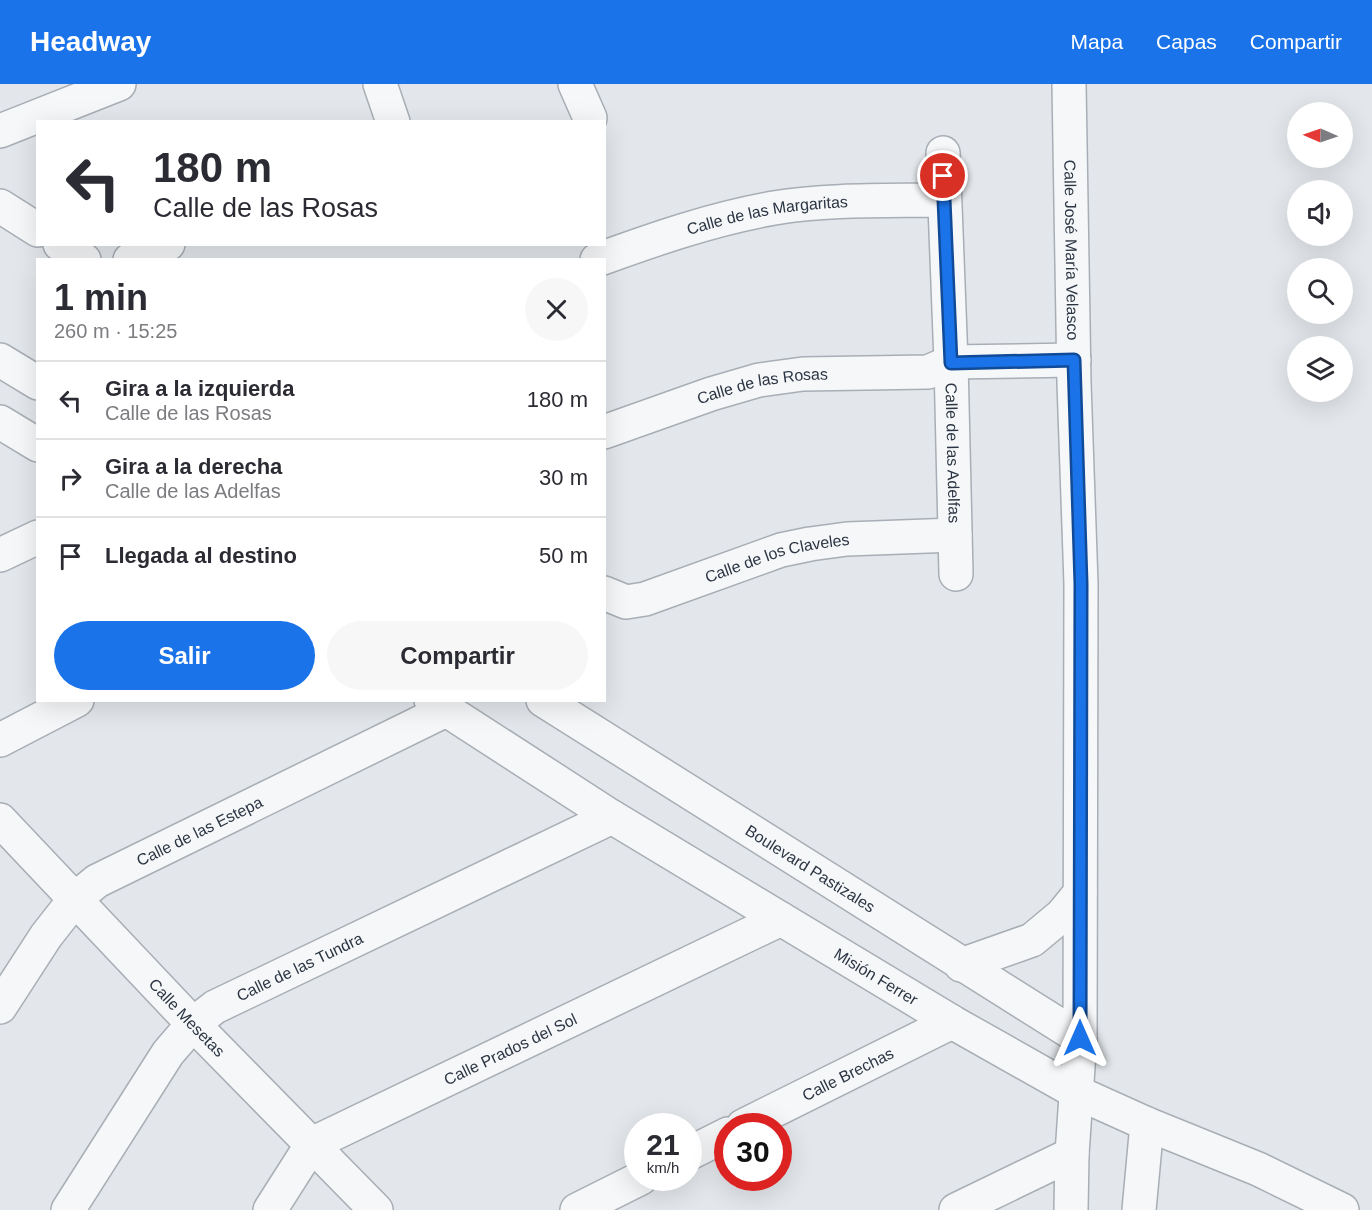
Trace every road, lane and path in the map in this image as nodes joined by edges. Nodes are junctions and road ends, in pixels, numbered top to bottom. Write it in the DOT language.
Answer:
graph roads {
  1 [pos="119,84"];
  2 [pos="380,84"];
  3 [pos="575,84"];
  4 [pos="1069,84"];
  5 [pos="590,118"];
  6 [pos="392,120"];
  7 [pos="0,131"];
  8 [pos="943,153"];
  9 [pos="944,200"];
  10 [pos="0,206"];
  11 [pos="36,229"];
  12 [pos="63,246"];
  13 [pos="163,246"];
  14 [pos="81,258"];
  15 [pos="135,258"];
  16 [pos="603,258"];
  17 [pos="0,360"];
  18 [pos="1074,372"];
  19 [pos="943,373"];
  20 [pos="36,382"];
  21 [pos="0,422"];
  22 [pos="606,431"];
  23 [pos="36,444"];
  24 [pos="955,535"];
  25 [pos="36,538"];
  26 [pos="0,555"];
  27 [pos="956,574"];
  28 [pos="606,594"];
  29 [pos="73,702"];
  30 [pos="546,702"];
  31 [pos="439,705"];
  32 [pos="0,740"];
  33 [pos="612,817"];
  34 [pos="0,820"];
  35 [pos="1080,894"];
  36 [pos="75,899"];
  37 [pos="781,919"];
  38 [pos="962,964"];
  39 [pos="0,1007"];
  40 [pos="952,1022"];
  41 [pos="193,1024"];
  42 [pos="1080,1038"];
  43 [pos="1076,1092"];
  44 [pos="769,1113"];
  45 [pos="1147,1124"];
  46 [pos="312,1144"];
  47 [pos="1072,1154"];
  48 [pos="624,1186"];
  49 [pos="68,1210"];
  50 [pos="270,1210"];
  51 [pos="376,1210"];
  52 [pos="577,1210"];
  53 [pos="956,1210"];
  54 [pos="1071,1210"];
  55 [pos="1139,1210"];
  56 [pos="1342,1210"];
  1 -- 7 [label="street"];
  2 -- 6 [label="street"];
  3 -- 5 [label="street"];
  4 -- 18 [label="street, Calle José María Velasco"];
  8 -- 9 [label="street, Calle de las Adelfas"];
  9 -- 16 [label="street, Calle de las Margaritas"];
  9 -- 19 [label="street, Calle de las Adelfas"];
  10 -- 11 [label="street"];
  12 -- 14 [label="street"];
  13 -- 15 [label="street"];
  17 -- 20 [label="street"];
  18 -- 19 [label="street, Calle de las Rosas"];
  18 -- 35 [label="street, Calle José María Velasco"];
  19 -- 22 [label="street, Calle de las Rosas"];
  19 -- 24 [label="street, Calle de las Adelfas"];
  21 -- 23 [label="street"];
  24 -- 27 [label="street, Calle de las Adelfas"];
  24 -- 28 [label="street, Calle de los Claveles"];
  25 -- 26 [label="street"];
  29 -- 32 [label="street"];
  30 -- 38 [label="street, Boulevard Pastizales"];
  31 -- 33 [label="street, Misión Ferrer"];
  31 -- 36 [label="street, Calle de las Estepa"];
  33 -- 37 [label="street, Misión Ferrer"];
  33 -- 41 [label="street, Calle de las Tundra"];
  34 -- 36 [label="street, Calle Mesetas"];
  35 -- 38 [label="street"];
  35 -- 42 [label="street, Calle José María Velasco"];
  36 -- 39 [label="street, Calle de las Estepa"];
  36 -- 41 [label="street, Calle Mesetas"];
  37 -- 40 [label="street, Misión Ferrer"];
  37 -- 46 [label="street, Calle Prados del Sol"];
  38 -- 42 [label="street, Boulevard Pastizales"];
  40 -- 43 [label="street, Misión Ferrer"];
  40 -- 44 [label="street, Calle Brechas"];
  41 -- 46 [label="street, Calle Mesetas"];
  41 -- 49 [label="street, Calle de las Tundra"];
  42 -- 43 [label="street, Calle José María Velasco"];
  43 -- 45 [label="street, Misión Ferrer"];
  43 -- 47 [label="street, Calle José María Velasco"];
  45 -- 55 [label="street"];
  45 -- 56 [label="street, Misión Ferrer"];
  46 -- 50 [label="street"];
  46 -- 51 [label="street, Calle Mesetas"];
  47 -- 53 [label="street"];
  47 -- 54 [label="street, Calle José María Velasco"];
  48 -- 52 [label="street"];
}
